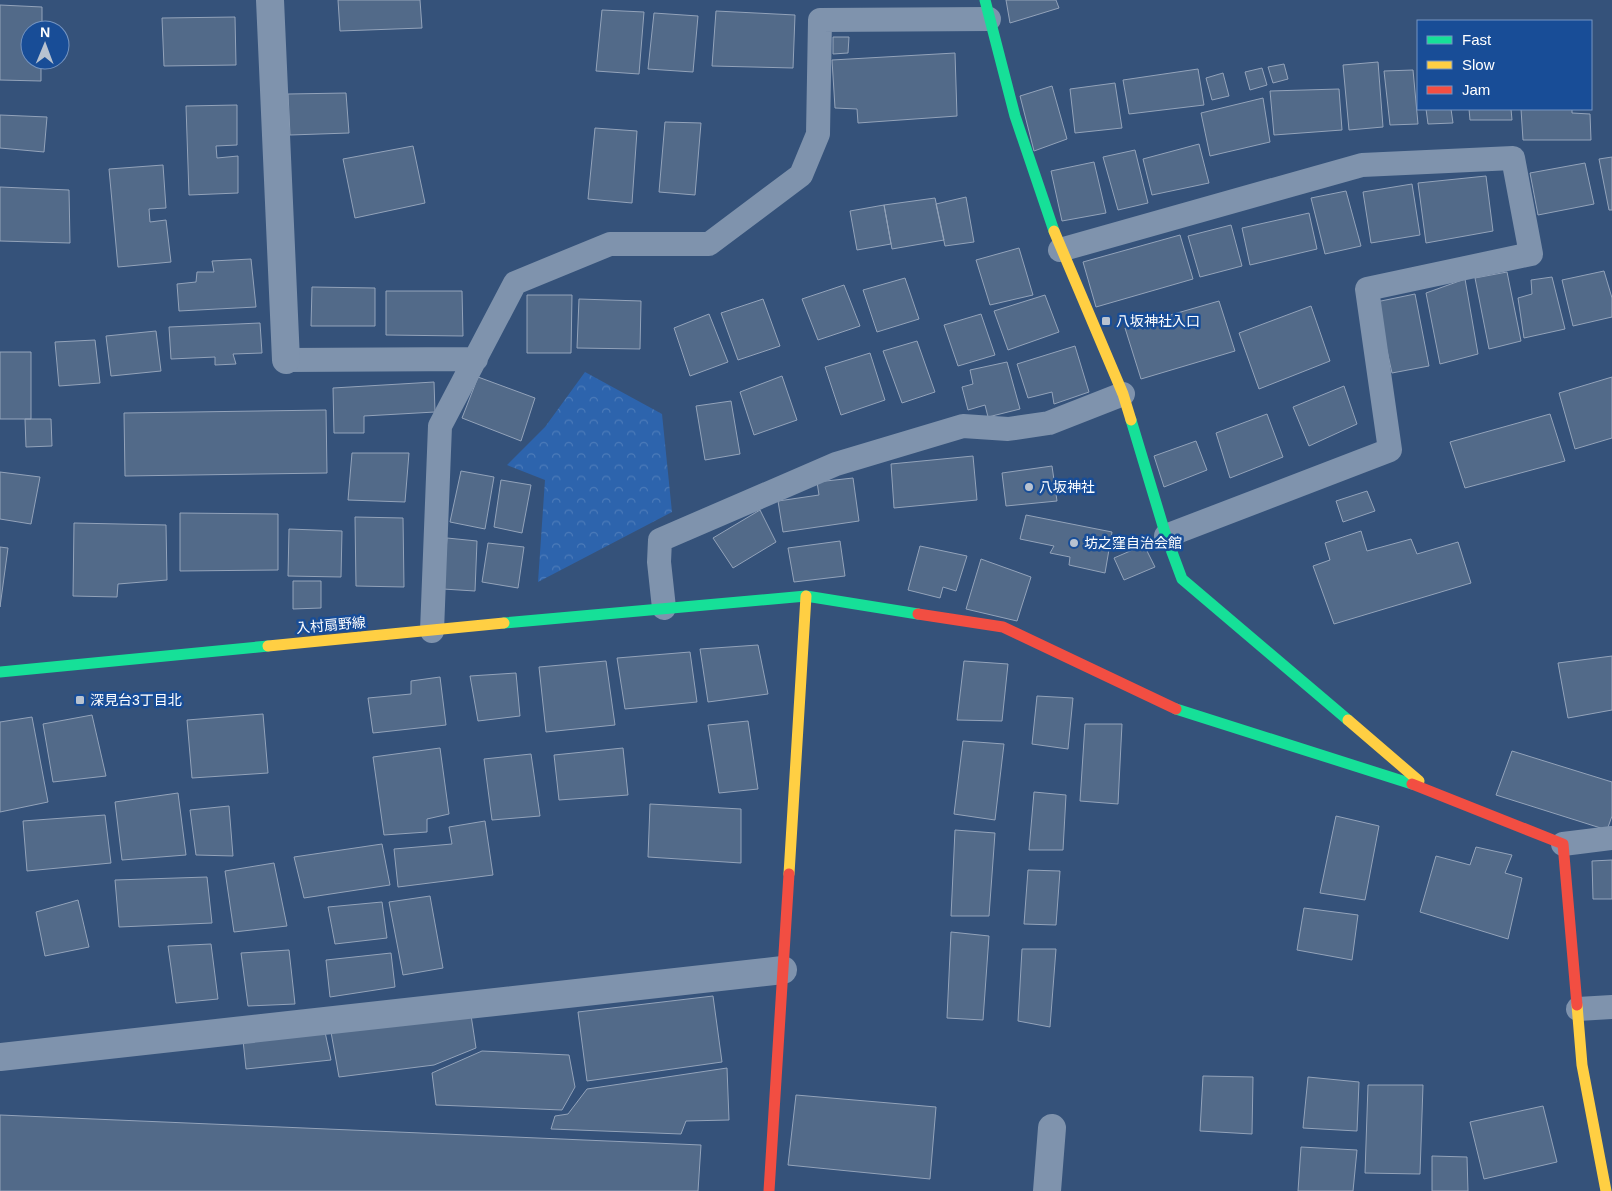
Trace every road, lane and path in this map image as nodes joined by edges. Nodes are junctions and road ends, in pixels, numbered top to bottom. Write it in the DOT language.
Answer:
graph roads {
  1 [pos="270,0"];
  2 [pos="987,10"];
  3 [pos="1060,250"];
  4 [pos="476,359"];
  5 [pos="286,360"];
  6 [pos="1123,394"];
  7 [pos="1166,536"];
  8 [pos="806,596"];
  9 [pos="664,608"];
  10 [pos="432,631"];
  11 [pos="0,672"];
  12 [pos="1430,790"];
  13 [pos="1612,838"];
  14 [pos="1563,844"];
  15 [pos="783,970"];
  16 [pos="1612,1007"];
  17 [pos="1578,1009"];
  18 [pos="0,1057"];
  19 [pos="1052,1128"];
  20 [pos="769,1191"];
  21 [pos="1047,1191"];
  22 [pos="1606,1191"];
  1 -- 5 [label="street"];
  2 -- 3 [label="street"];
  2 -- 4 [label="lane"];
  3 -- 6 [label="street"];
  3 -- 7 [label="lane"];
  4 -- 5 [label="lane"];
  4 -- 10 [label="lane"];
  6 -- 7 [label="street"];
  6 -- 9 [label="lane"];
  7 -- 12 [label="street"];
  8 -- 9 [label="street, 入村扇野線"];
  8 -- 12 [label="street, 入村扇野線"];
  8 -- 15 [label="street"];
  9 -- 10 [label="street, 入村扇野線"];
  10 -- 11 [label="street, 入村扇野線"];
  12 -- 14 [label="street"];
  13 -- 14 [label="lane"];
  14 -- 17 [label="street"];
  15 -- 18 [label="street"];
  15 -- 20 [label="street"];
  16 -- 17 [label="lane"];
  17 -- 22 [label="street"];
  19 -- 21 [label="street"];
}
